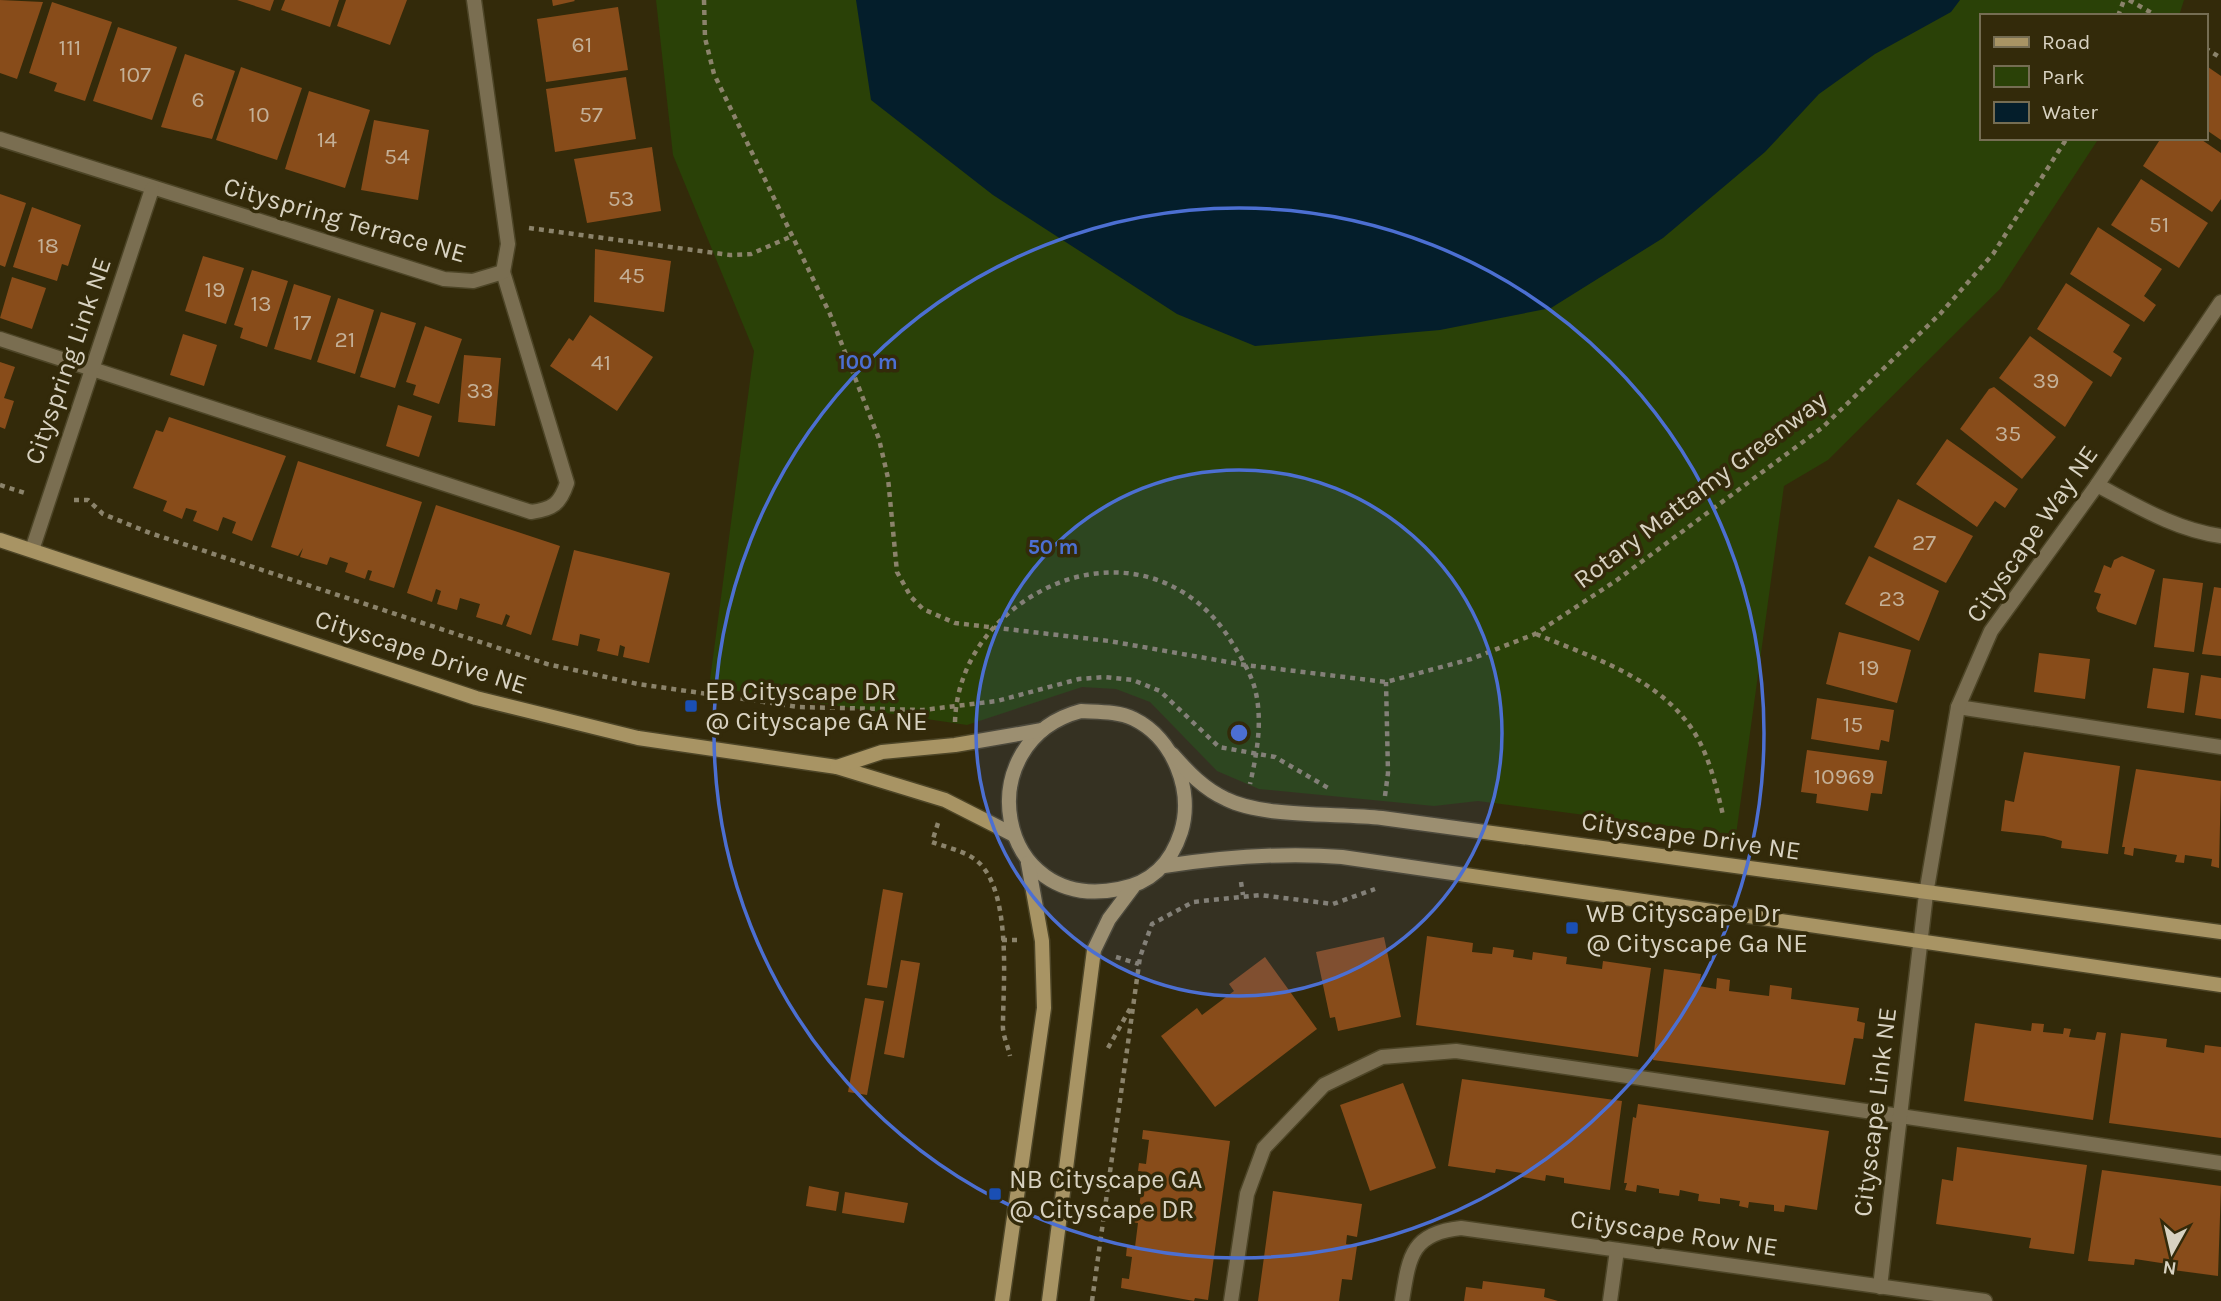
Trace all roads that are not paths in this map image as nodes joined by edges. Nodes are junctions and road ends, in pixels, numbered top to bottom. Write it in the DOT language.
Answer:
graph roads {
  1 [pos="474,0"];
  2 [pos="0,139"];
  3 [pos="152,189"];
  4 [pos="503,272"];
  5 [pos="2221,302"];
  6 [pos="0,339"];
  7 [pos="91,368"];
  8 [pos="2097,485"];
  9 [pos="2221,536"];
  10 [pos="0,540"];
  11 [pos="32,550"];
  12 [pos="1958,707"];
  13 [pos="1042,730"];
  14 [pos="2221,747"];
  15 [pos="1172,754"];
  16 [pos="837,767"];
  17 [pos="1014,835"];
  18 [pos="1028,861"];
  19 [pos="1164,866"];
  20 [pos="1133,887"];
  21 [pos="1926,894"];
  22 [pos="2221,932"];
  23 [pos="1920,942"];
  24 [pos="2221,985"];
  25 [pos="1899,1118"];
  26 [pos="2221,1163"];
  27 [pos="1617,1250"];
  28 [pos="1880,1287"];
  29 [pos="1002,1301"];
  30 [pos="1049,1301"];
  31 [pos="1231,1301"];
  32 [pos="1402,1301"];
  33 [pos="1610,1301"];
  34 [pos="1985,1301"];
  1 -- 4 [label="street, Cityspring Terrace NE"];
  2 -- 3 [label="street, Cityspring Terrace NE"];
  3 -- 4 [label="street, Cityspring Terrace NE"];
  3 -- 7 [label="street, Cityspring Link NE"];
  4 -- 7 [label="street"];
  5 -- 8 [label="street, Cityscape Way NE"];
  6 -- 7 [label="street"];
  7 -- 11 [label="street, Cityspring Link NE"];
  8 -- 9 [label="street"];
  8 -- 12 [label="street, Cityscape Way NE"];
  10 -- 11 [label="street, Cityscape Drive NE"];
  11 -- 16 [label="street, Cityscape Drive NE"];
  12 -- 14 [label="street"];
  12 -- 21 [label="street, Cityscape Way NE"];
  13 -- 15 [label="street"];
  13 -- 16 [label="street, Cityscape Drive NE"];
  13 -- 17 [label="street"];
  15 -- 19 [label="street"];
  15 -- 21 [label="street, Cityscape Drive NE"];
  16 -- 17 [label="street, Cityscape Drive NE"];
  17 -- 18 [label="street"];
  18 -- 20 [label="street"];
  18 -- 29 [label="street"];
  19 -- 20 [label="street"];
  19 -- 23 [label="street"];
  20 -- 30 [label="street"];
  21 -- 22 [label="street, Cityscape Drive NE"];
  21 -- 23 [label="street, Cityscape Way NE"];
  23 -- 24 [label="street"];
  23 -- 25 [label="street, Cityscape Link NE"];
  25 -- 26 [label="street"];
  25 -- 28 [label="street, Cityscape Link NE"];
  25 -- 31 [label="street"];
  27 -- 28 [label="street, Cityscape Row NE"];
  27 -- 32 [label="street, Cityscape Row NE"];
  27 -- 33 [label="street"];
  28 -- 34 [label="street, Cityscape Row NE"];
}
